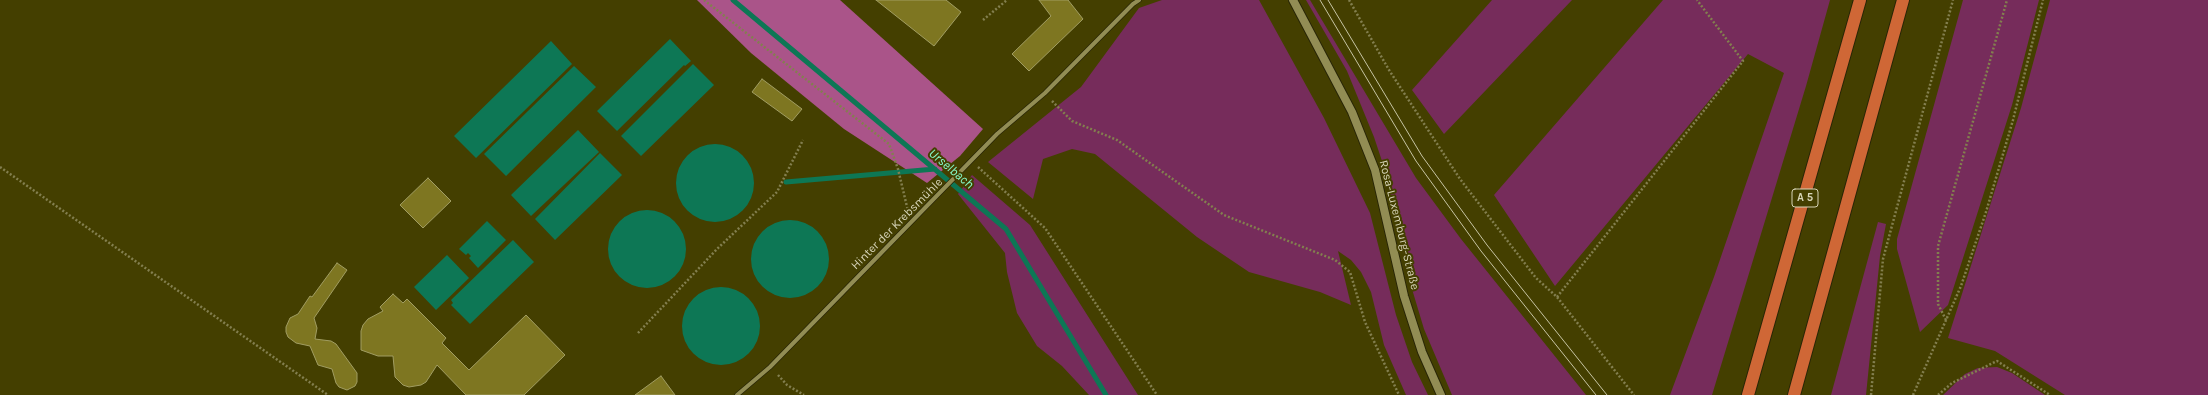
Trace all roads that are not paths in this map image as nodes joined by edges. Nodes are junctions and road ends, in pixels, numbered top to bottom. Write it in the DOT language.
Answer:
graph roads {
  1 [pos="1139,0"];
  2 [pos="1293,0"];
  3 [pos="1860,0"];
  4 [pos="1903,0"];
  5 [pos="738,395"];
  6 [pos="1441,395"];
  7 [pos="1748,395"];
  8 [pos="1794,395"];
  1 -- 5 [label="street, Hinter der Krebsmühle"];
  2 -- 6 [label="main road, Rosa-Luxemburg-Straße"];
  3 -- 7 [label="highway, A 5"];
  4 -- 8 [label="highway"];
}
